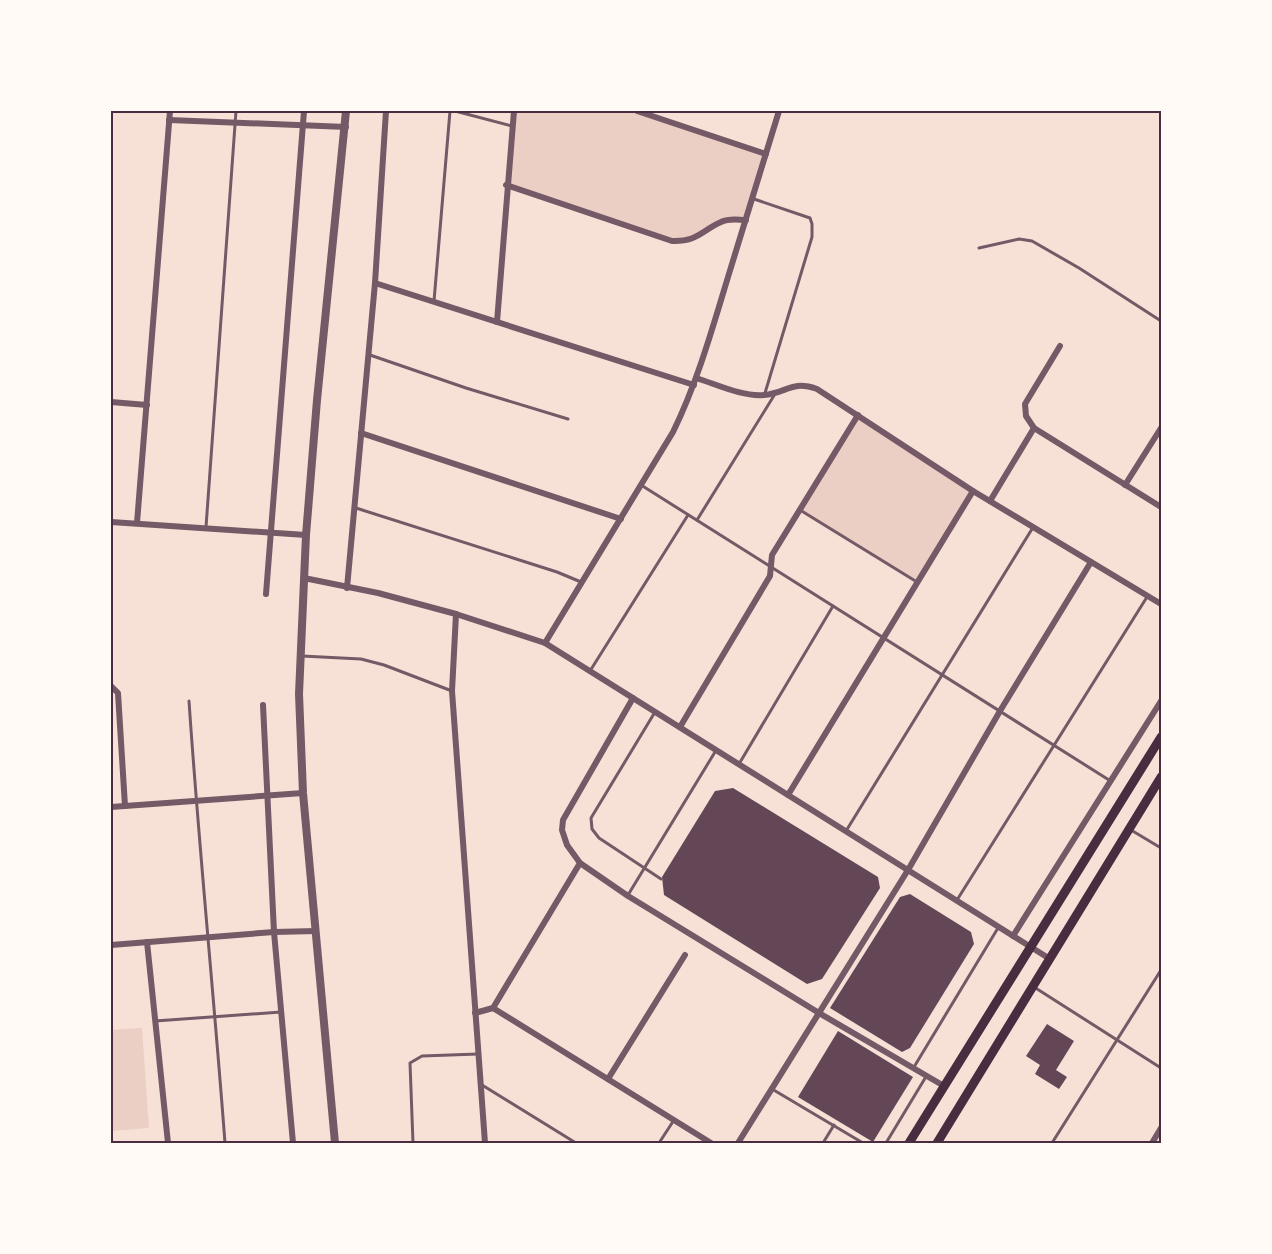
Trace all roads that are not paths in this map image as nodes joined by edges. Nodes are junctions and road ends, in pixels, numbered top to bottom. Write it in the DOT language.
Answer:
graph roads {
  1 [pos="170,111"];
  2 [pos="236,111"];
  3 [pos="304,111"];
  4 [pos="346,111"];
  5 [pos="386,111"];
  6 [pos="452,111"];
  7 [pos="514,111"];
  8 [pos="637,111"];
  9 [pos="779,111"];
  10 [pos="169,120"];
  11 [pos="235,123"];
  12 [pos="303,126"];
  13 [pos="512,126"];
  14 [pos="346,127"];
  15 [pos="765,154"];
  16 [pos="507,185"];
  17 [pos="752,198"];
  18 [pos="746,220"];
  19 [pos="979,248"];
  20 [pos="375,283"];
  21 [pos="434,302"];
  22 [pos="1161,321"];
  23 [pos="497,322"];
  24 [pos="1060,346"];
  25 [pos="368,355"];
  26 [pos="695,381"];
  27 [pos="776,392"];
  28 [pos="764,395"];
  29 [pos="111,402"];
  30 [pos="147,405"];
  31 [pos="858,415"];
  32 [pos="568,419"];
  33 [pos="1161,428"];
  34 [pos="1034,429"];
  35 [pos="361,433"];
  36 [pos="641,485"];
  37 [pos="1125,485"];
  38 [pos="973,491"];
  39 [pos="990,501"];
  40 [pos="354,507"];
  41 [pos="1161,507"];
  42 [pos="799,509"];
  43 [pos="688,514"];
  44 [pos="621,519"];
  45 [pos="697,520"];
  46 [pos="111,522"];
  47 [pos="137,523"];
  48 [pos="1033,527"];
  49 [pos="206,528"];
  50 [pos="270,534"];
  51 [pos="306,535"];
  52 [pos="1091,562"];
  53 [pos="770,565"];
  54 [pos="304,578"];
  55 [pos="582,582"];
  56 [pos="917,582"];
  57 [pos="347,588"];
  58 [pos="266,594"];
  59 [pos="1148,596"];
  60 [pos="1161,604"];
  61 [pos="834,606"];
  62 [pos="456,614"];
  63 [pos="884,637"];
  64 [pos="545,643"];
  65 [pos="300,656"];
  66 [pos="590,671"];
  67 [pos="943,674"];
  68 [pos="111,686"];
  69 [pos="452,691"];
  70 [pos="633,698"];
  71 [pos="1161,700"];
  72 [pos="189,701"];
  73 [pos="263,705"];
  74 [pos="1000,711"];
  75 [pos="655,712"];
  76 [pos="680,727"];
  77 [pos="1161,737"];
  78 [pos="1054,745"];
  79 [pos="716,750"];
  80 [pos="739,764"];
  81 [pos="1161,777"];
  82 [pos="1111,780"];
  83 [pos="303,793"];
  84 [pos="788,795"];
  85 [pos="267,797"];
  86 [pos="196,801"];
  87 [pos="125,806"];
  88 [pos="111,807"];
  89 [pos="1130,829"];
  90 [pos="846,831"];
  91 [pos="1161,848"];
  92 [pos="580,863"];
  93 [pos="908,870"];
  94 [pos="661,879"];
  95 [pos="628,896"];
  96 [pos="957,900"];
  97 [pos="999,927"];
  98 [pos="316,931"];
  99 [pos="274,932"];
  100 [pos="1013,936"];
  101 [pos="208,937"];
  102 [pos="147,942"];
  103 [pos="111,945"];
  104 [pos="1029,946"];
  105 [pos="685,955"];
  106 [pos="1050,959"];
  107 [pos="1161,970"];
  108 [pos="1033,987"];
  109 [pos="493,1008"];
  110 [pos="281,1012"];
  111 [pos="475,1013"];
  112 [pos="819,1013"];
  113 [pos="216,1016"];
  114 [pos="155,1021"];
  115 [pos="1117,1041"];
  116 [pos="478,1054"];
  117 [pos="914,1067"];
  118 [pos="1161,1068"];
  119 [pos="927,1075"];
  120 [pos="608,1079"];
  121 [pos="481,1084"];
  122 [pos="944,1086"];
  123 [pos="772,1089"];
  124 [pos="674,1120"];
  125 [pos="834,1125"];
  126 [pos="1161,1128"];
  127 [pos="168,1143"];
  128 [pos="225,1143"];
  129 [pos="293,1143"];
  130 [pos="335,1143"];
  131 [pos="413,1143"];
  132 [pos="485,1143"];
  133 [pos="576,1143"];
  134 [pos="659,1143"];
  135 [pos="711,1143"];
  136 [pos="738,1143"];
  137 [pos="823,1143"];
  138 [pos="863,1143"];
  139 [pos="886,1143"];
  140 [pos="909,1143"];
  141 [pos="937,1143"];
  142 [pos="1052,1143"];
  143 [pos="1152,1143"];
  1 -- 10 [label="street"];
  2 -- 11 [label="lane"];
  3 -- 12 [label="street"];
  4 -- 14 [label="street"];
  5 -- 20 [label="street"];
  6 -- 13 [label="lane"];
  6 -- 21 [label="lane"];
  7 -- 13 [label="street"];
  8 -- 15 [label="street"];
  9 -- 15 [label="street"];
  10 -- 11 [label="street"];
  10 -- 30 [label="street"];
  11 -- 12 [label="street"];
  11 -- 49 [label="lane"];
  12 -- 14 [label="street"];
  12 -- 50 [label="street"];
  13 -- 16 [label="street"];
  14 -- 51 [label="street"];
  15 -- 17 [label="street"];
  16 -- 18 [label="street"];
  16 -- 23 [label="street"];
  17 -- 18 [label="street"];
  17 -- 28 [label="lane"];
  18 -- 26 [label="street"];
  19 -- 22 [label="lane"];
  20 -- 21 [label="street"];
  20 -- 25 [label="street"];
  21 -- 23 [label="street"];
  23 -- 26 [label="street"];
  24 -- 34 [label="street"];
  25 -- 32 [label="lane"];
  25 -- 35 [label="street"];
  26 -- 28 [label="street"];
  26 -- 36 [label="street"];
  27 -- 28 [label="street"];
  27 -- 31 [label="street"];
  27 -- 45 [label="lane"];
  29 -- 30 [label="street"];
  30 -- 47 [label="street"];
  31 -- 38 [label="street"];
  31 -- 42 [label="street"];
  33 -- 37 [label="street"];
  34 -- 37 [label="street"];
  34 -- 39 [label="street"];
  35 -- 40 [label="street"];
  35 -- 44 [label="street"];
  36 -- 43 [label="lane"];
  36 -- 44 [label="street"];
  37 -- 41 [label="street"];
  38 -- 39 [label="street"];
  38 -- 56 [label="street"];
  39 -- 48 [label="street"];
  40 -- 55 [label="lane"];
  40 -- 57 [label="street"];
  42 -- 53 [label="street"];
  42 -- 56 [label="lane"];
  43 -- 45 [label="lane"];
  43 -- 66 [label="lane"];
  44 -- 55 [label="street"];
  45 -- 53 [label="lane"];
  46 -- 47 [label="street"];
  47 -- 49 [label="street"];
  48 -- 52 [label="street"];
  48 -- 67 [label="lane"];
  49 -- 50 [label="street"];
  50 -- 51 [label="street"];
  50 -- 58 [label="street"];
  51 -- 54 [label="street"];
  52 -- 59 [label="street"];
  52 -- 74 [label="street"];
  53 -- 61 [label="lane"];
  53 -- 76 [label="street"];
  54 -- 57 [label="street"];
  54 -- 65 [label="street"];
  55 -- 64 [label="street"];
  56 -- 63 [label="street"];
  57 -- 62 [label="street"];
  59 -- 60 [label="street"];
  59 -- 78 [label="lane"];
  61 -- 63 [label="lane"];
  61 -- 80 [label="lane"];
  62 -- 64 [label="street"];
  62 -- 69 [label="street"];
  63 -- 67 [label="lane"];
  63 -- 84 [label="street"];
  64 -- 66 [label="street"];
  65 -- 69 [label="lane"];
  65 -- 83 [label="street"];
  66 -- 70 [label="street"];
  67 -- 74 [label="lane"];
  67 -- 90 [label="lane"];
  68 -- 87 [label="street"];
  69 -- 111 [label="street"];
  70 -- 75 [label="street"];
  70 -- 92 [label="street"];
  71 -- 82 [label="street"];
  72 -- 86 [label="lane"];
  73 -- 85 [label="street"];
  74 -- 78 [label="lane"];
  74 -- 93 [label="street"];
  75 -- 76 [label="street"];
  75 -- 94 [label="lane"];
  76 -- 79 [label="street"];
  77 -- 104 [label="highway"];
  78 -- 82 [label="lane"];
  78 -- 96 [label="lane"];
  79 -- 80 [label="street"];
  79 -- 95 [label="lane"];
  80 -- 84 [label="street"];
  81 -- 89 [label="highway"];
  82 -- 100 [label="street"];
  83 -- 85 [label="street"];
  83 -- 98 [label="street"];
  84 -- 90 [label="street"];
  85 -- 86 [label="street"];
  85 -- 99 [label="street"];
  86 -- 87 [label="street"];
  86 -- 101 [label="lane"];
  87 -- 88 [label="street"];
  89 -- 91 [label="lane"];
  89 -- 106 [label="highway"];
  90 -- 93 [label="street"];
  92 -- 95 [label="street"];
  92 -- 109 [label="street"];
  93 -- 96 [label="street"];
  93 -- 112 [label="street"];
  95 -- 112 [label="street"];
  96 -- 97 [label="street"];
  97 -- 100 [label="street"];
  97 -- 117 [label="lane"];
  98 -- 99 [label="street"];
  98 -- 130 [label="street"];
  99 -- 101 [label="street"];
  99 -- 110 [label="street"];
  100 -- 104 [label="street"];
  101 -- 102 [label="street"];
  101 -- 113 [label="lane"];
  102 -- 103 [label="street"];
  102 -- 114 [label="street"];
  104 -- 106 [label="street"];
  104 -- 122 [label="highway"];
  105 -- 120 [label="street"];
  106 -- 108 [label="highway"];
  107 -- 115 [label="lane"];
  108 -- 115 [label="lane"];
  108 -- 141 [label="highway"];
  109 -- 111 [label="street"];
  109 -- 120 [label="street"];
  110 -- 113 [label="lane"];
  110 -- 129 [label="street"];
  111 -- 116 [label="street"];
  112 -- 117 [label="street"];
  112 -- 123 [label="street"];
  113 -- 114 [label="lane"];
  113 -- 128 [label="lane"];
  114 -- 127 [label="street"];
  115 -- 118 [label="lane"];
  115 -- 142 [label="lane"];
  116 -- 121 [label="street"];
  116 -- 131 [label="lane"];
  117 -- 119 [label="street"];
  119 -- 122 [label="street"];
  119 -- 139 [label="lane"];
  120 -- 124 [label="street"];
  121 -- 132 [label="street"];
  121 -- 133 [label="lane"];
  122 -- 140 [label="highway"];
  123 -- 125 [label="lane"];
  123 -- 136 [label="street"];
  124 -- 134 [label="lane"];
  124 -- 135 [label="street"];
  125 -- 137 [label="lane"];
  125 -- 138 [label="lane"];
  126 -- 143 [label="street"];
}
